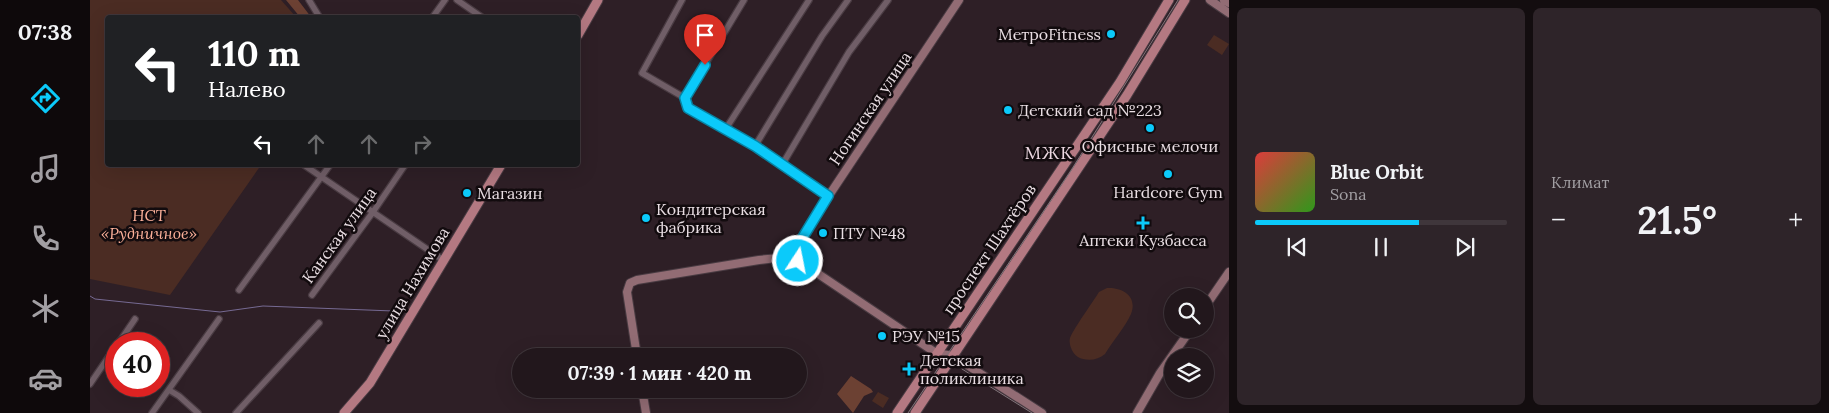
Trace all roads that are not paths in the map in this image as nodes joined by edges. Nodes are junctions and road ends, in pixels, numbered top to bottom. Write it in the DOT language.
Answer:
graph roads {
  1 [pos="309,0"];
  2 [pos="445,0"];
  3 [pos="457,0"];
  4 [pos="682,0"];
  5 [pos="744,0"];
  6 [pos="809,0"];
  7 [pos="848,0"];
  8 [pos="888,0"];
  9 [pos="959,0"];
  10 [pos="1169,0"];
  11 [pos="1185,0"];
  12 [pos="1210,0"];
  13 [pos="1224,0"];
  14 [pos="596,1"];
  15 [pos="1229,3"];
  16 [pos="1229,13"];
  17 [pos="318,15"];
  18 [pos="434,15"];
  19 [pos="479,15"];
  20 [pos="580,31"];
  21 [pos="685,98"];
  22 [pos="725,130"];
  23 [pos="755,146"];
  24 [pos="782,165"];
  25 [pos="307,167"];
  26 [pos="329,167"];
  27 [pos="404,167"];
  28 [pos="499,167"];
  29 [pos="322,177"];
  30 [pos="828,196"];
  31 [pos="373,212"];
  32 [pos="443,260"];
  33 [pos="798,261"];
  34 [pos="1229,272"];
  35 [pos="239,290"];
  36 [pos="1214,294"];
  37 [pos="312,295"];
  38 [pos="135,318"];
  39 [pos="219,319"];
  40 [pos="320,322"];
  41 [pos="126,332"];
  42 [pos="1185,338"];
  43 [pos="636,348"];
  44 [pos="936,353"];
  45 [pos="953,356"];
  46 [pos="105,362"];
  47 [pos="90,384"];
  48 [pos="170,389"];
  49 [pos="170,391"];
  50 [pos="164,397"];
  51 [pos="644,398"];
  52 [pos="152,413"];
  53 [pos="198,413"];
  54 [pos="236,413"];
  55 [pos="344,413"];
  56 [pos="646,413"];
  57 [pos="897,413"];
  58 [pos="915,413"];
  59 [pos="1042,413"];
  60 [pos="1137,413"];
  1 -- 17 [label="street"];
  2 -- 18 [label="street"];
  3 -- 19 [label="street"];
  4 -- 21 [label="street"];
  5 -- 21 [label="street"];
  6 -- 22 [label="street"];
  7 -- 23 [label="street"];
  8 -- 24 [label="street"];
  9 -- 30 [label="street, Ногинская улица"];
  10 -- 44 [label="main road, проспект Шахтёров"];
  11 -- 45 [label="main road, проспект Шахтёров"];
  12 -- 16 [label="street"];
  13 -- 15 [label="street"];
  14 -- 20 [label="main road"];
  21 -- 22 [label="street"];
  22 -- 23 [label="street"];
  23 -- 24 [label="street"];
  24 -- 30 [label="street"];
  25 -- 29 [label="street"];
  26 -- 29 [label="street"];
  27 -- 31 [label="street, Канская улица"];
  28 -- 32 [label="main road, улица Нахимова"];
  29 -- 31 [label="street"];
  29 -- 35 [label="street"];
  30 -- 33 [label="street, Ногинская улица"];
  31 -- 32 [label="street"];
  31 -- 37 [label="street, Канская улица"];
  32 -- 55 [label="main road, улица Нахимова"];
  33 -- 43 [label="street"];
  33 -- 44 [label="street"];
  34 -- 36 [label="street"];
  38 -- 41 [label="street"];
  39 -- 48 [label="street"];
  40 -- 54 [label="street"];
  42 -- 60 [label="street"];
  44 -- 45 [label="street"];
  44 -- 57 [label="main road, проспект Шахтёров"];
  45 -- 58 [label="main road, проспект Шахтёров"];
  45 -- 59 [label="street"];
  46 -- 47 [label="street"];
  49 -- 53 [label="street"];
  50 -- 52 [label="street"];
  51 -- 56 [label="street"];
}
